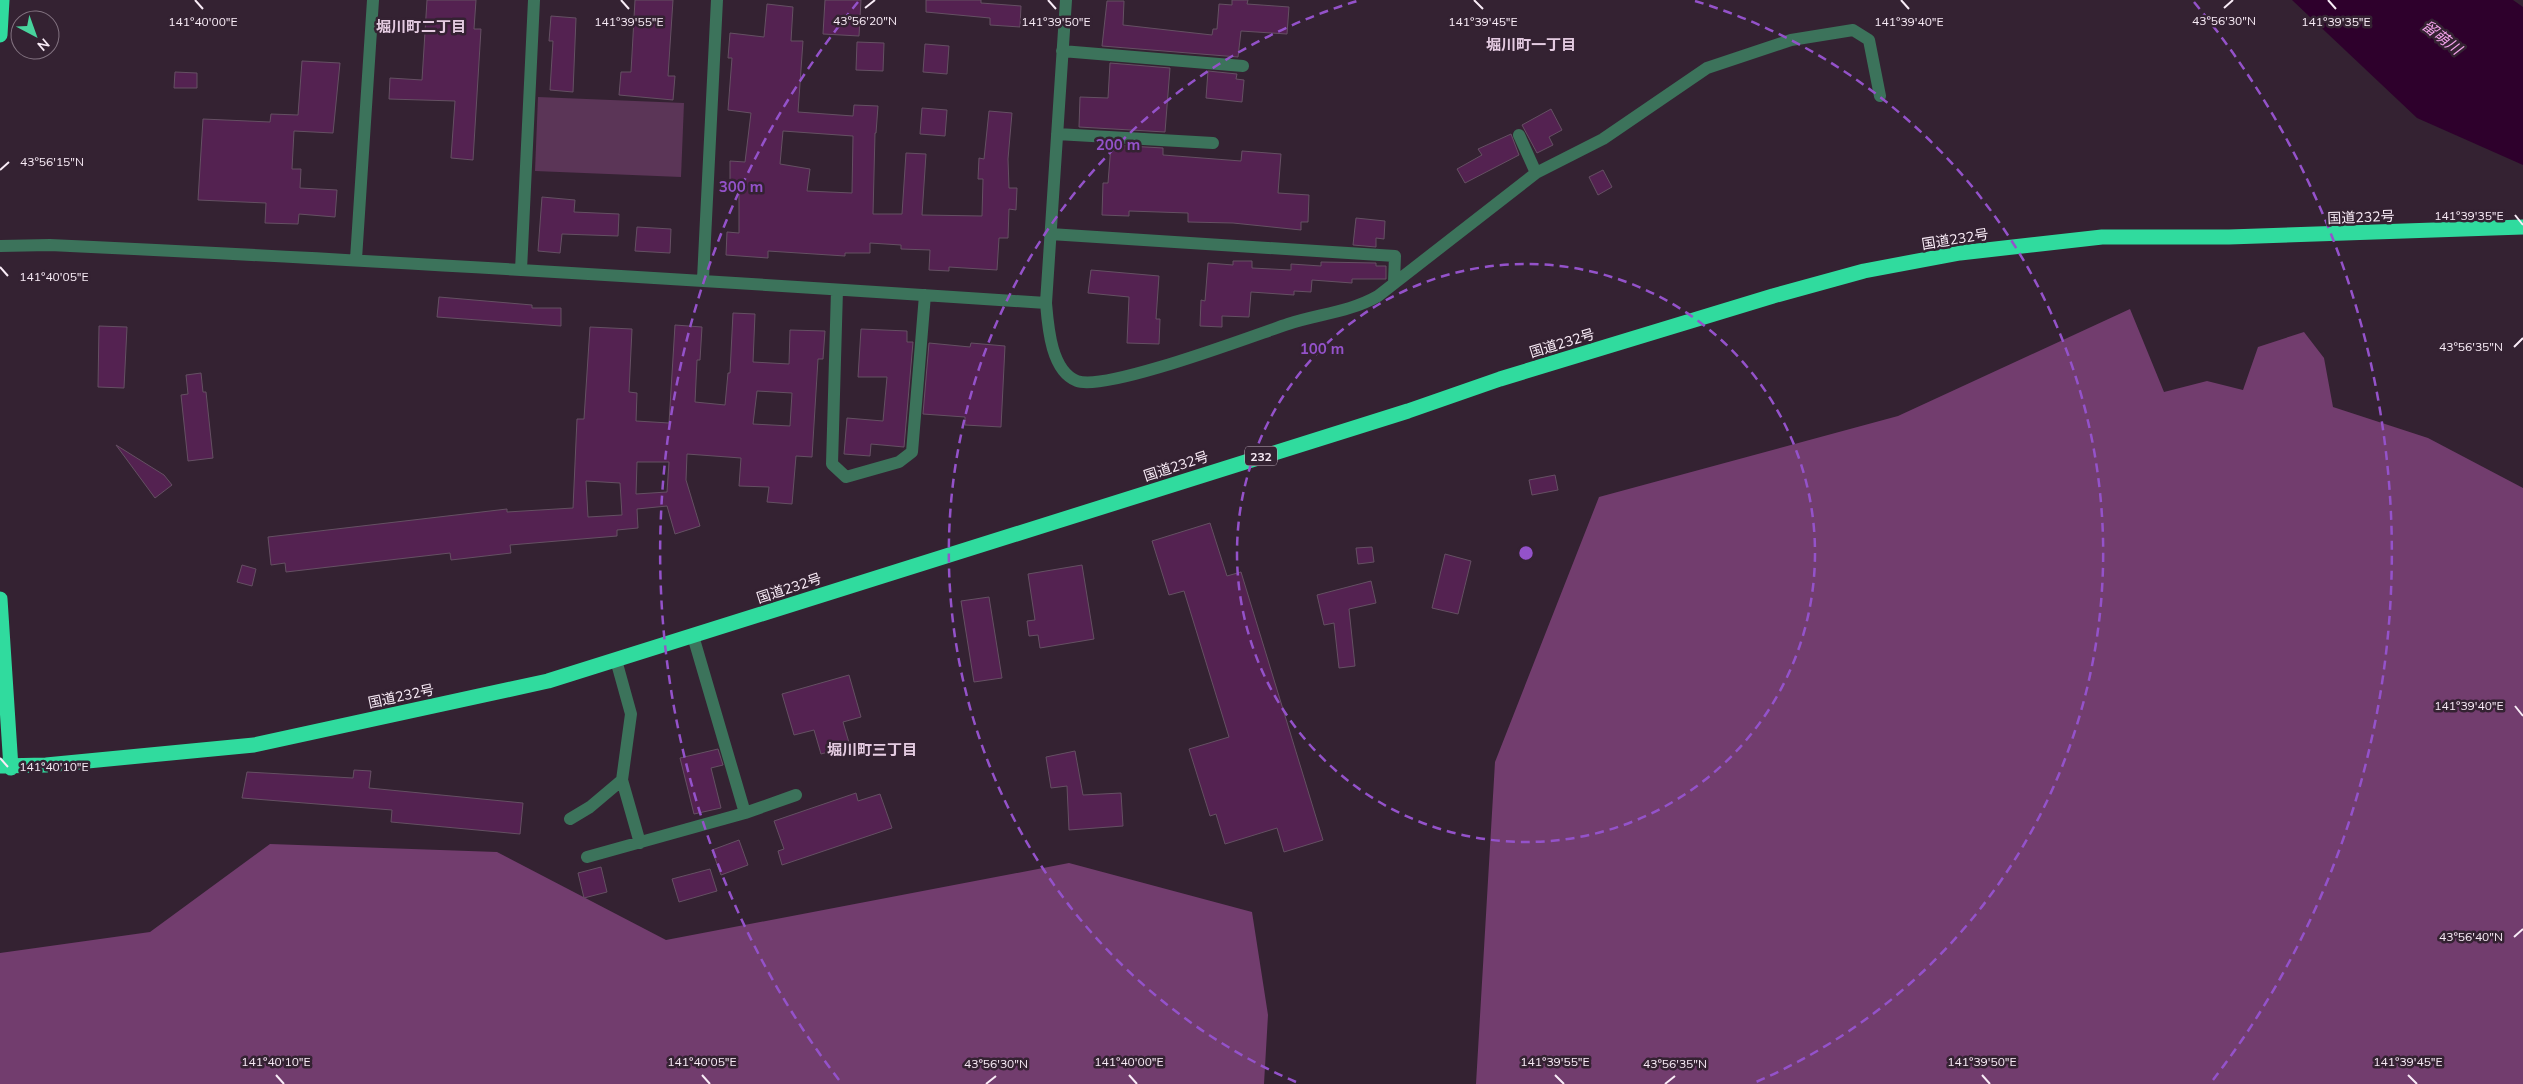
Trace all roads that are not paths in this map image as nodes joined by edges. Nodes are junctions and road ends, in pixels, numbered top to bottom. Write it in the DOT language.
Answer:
graph roads {
  1 [pos="2,0"];
  2 [pos="373,0"];
  3 [pos="534,0"];
  4 [pos="716,0"];
  5 [pos="1066,0"];
  6 [pos="0,35"];
  7 [pos="1062,51"];
  8 [pos="1243,66"];
  9 [pos="1880,96"];
  10 [pos="1057,134"];
  11 [pos="1519,134"];
  12 [pos="1213,143"];
  13 [pos="1536,173"];
  14 [pos="2523,228"];
  15 [pos="1050,234"];
  16 [pos="0,246"];
  17 [pos="356,259"];
  18 [pos="521,270"];
  19 [pos="703,279"];
  20 [pos="1394,282"];
  21 [pos="837,290"];
  22 [pos="925,295"];
  23 [pos="1046,304"];
  24 [pos="0,599"];
  25 [pos="693,636"];
  26 [pos="616,660"];
  27 [pos="4,768"];
  28 [pos="622,780"];
  29 [pos="796,795"];
  30 [pos="745,813"];
  31 [pos="570,819"];
  32 [pos="640,843"];
  33 [pos="587,858"];
  1 -- 6 [label="highway"];
  2 -- 17 [label="street"];
  3 -- 18 [label="street"];
  4 -- 19 [label="street"];
  5 -- 7 [label="street"];
  7 -- 8 [label="street"];
  7 -- 10 [label="street"];
  9 -- 13 [label="street"];
  10 -- 12 [label="street"];
  10 -- 15 [label="street"];
  11 -- 13 [label="street"];
  13 -- 20 [label="street"];
  14 -- 25 [label="highway, 国道232号 / 232"];
  15 -- 20 [label="street"];
  15 -- 23 [label="street"];
  16 -- 17 [label="street"];
  17 -- 18 [label="street"];
  18 -- 19 [label="street"];
  19 -- 21 [label="street"];
  20 -- 23 [label="street"];
  21 -- 22 [label="street"];
  21 -- 22 [label="street"];
  22 -- 23 [label="street"];
  24 -- 27 [label="highway, 国道232号 / 232"];
  25 -- 26 [label="highway, 国道232号 / 232"];
  25 -- 30 [label="street"];
  26 -- 27 [label="highway, 国道232号 / 232"];
  26 -- 28 [label="street"];
  28 -- 31 [label="street"];
  28 -- 32 [label="street"];
  29 -- 30 [label="street"];
  30 -- 32 [label="street"];
  32 -- 33 [label="street"];
}
